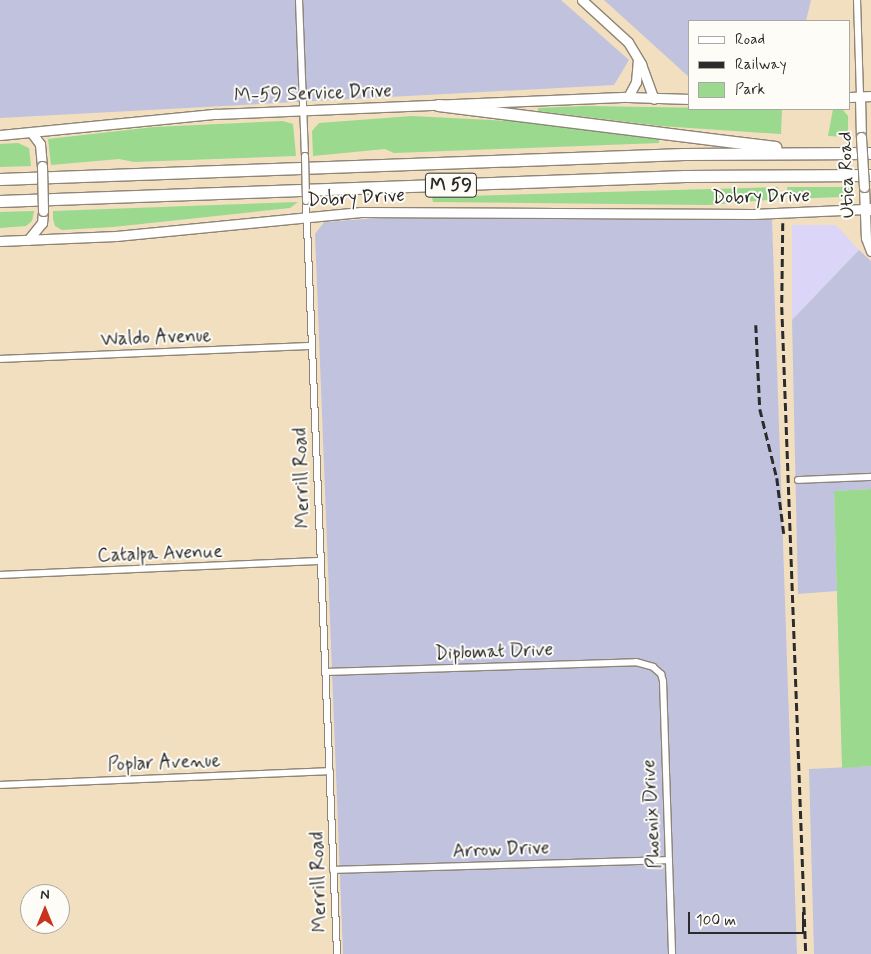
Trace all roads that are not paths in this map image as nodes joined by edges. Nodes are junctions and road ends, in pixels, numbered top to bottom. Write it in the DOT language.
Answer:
graph roads {
  1 [pos="299,0"];
  2 [pos="582,0"];
  3 [pos="857,0"];
  4 [pos="638,59"];
  5 [pos="860,96"];
  6 [pos="871,96"];
  7 [pos="851,97"];
  8 [pos="628,98"];
  9 [pos="654,99"];
  10 [pos="688,99"];
  11 [pos="438,105"];
  12 [pos="303,110"];
  13 [pos="31,132"];
  14 [pos="0,135"];
  15 [pos="802,152"];
  16 [pos="871,154"];
  17 [pos="871,175"];
  18 [pos="0,179"];
  19 [pos="0,201"];
  20 [pos="868,209"];
  21 [pos="307,216"];
  22 [pos="28,240"];
  23 [pos="0,242"];
  24 [pos="871,251"];
  25 [pos="312,346"];
  26 [pos="0,359"];
  27 [pos="871,477"];
  28 [pos="798,480"];
  29 [pos="320,561"];
  30 [pos="0,576"];
  31 [pos="325,672"];
  32 [pos="661,674"];
  33 [pos="330,771"];
  34 [pos="0,785"];
  35 [pos="669,860"];
  36 [pos="333,870"];
  37 [pos="337,954"];
  38 [pos="672,954"];
  1 -- 12 [label="street, Merrill Road"];
  2 -- 4 [label="main road"];
  3 -- 5 [label="street"];
  4 -- 8 [label="main road"];
  4 -- 9 [label="main road"];
  5 -- 6 [label="main road"];
  5 -- 7 [label="main road"];
  5 -- 20 [label="main road, Utica Road, bridge"];
  8 -- 9 [label="main road, M-59 Service Drive"];
  8 -- 11 [label="main road, M-59 Service Drive"];
  9 -- 10 [label="main road, M-59 Service Drive"];
  11 -- 12 [label="main road, M-59 Service Drive"];
  11 -- 15 [label="highway"];
  12 -- 13 [label="main road, M-59 Service Drive"];
  12 -- 21 [label="street, Merrill Road, bridge"];
  13 -- 14 [label="main road, M-59 Service Drive"];
  13 -- 22 [label="main road, bridge"];
  15 -- 16 [label="highway, M 59"];
  15 -- 18 [label="highway, M 59"];
  17 -- 19 [label="highway, M 59"];
  20 -- 21 [label="main road, Dobry Drive"];
  20 -- 24 [label="main road, Utica Road"];
  21 -- 22 [label="main road, Dobry Drive"];
  21 -- 25 [label="street, Merrill Road"];
  22 -- 23 [label="main road, Dobry Drive"];
  25 -- 26 [label="street, Waldo Avenue"];
  25 -- 29 [label="street, Merrill Road"];
  27 -- 28 [label="street"];
  29 -- 30 [label="street, Catalpa Avenue"];
  29 -- 31 [label="street, Merrill Road"];
  31 -- 32 [label="street, Diplomat Drive"];
  31 -- 33 [label="street, Merrill Road"];
  32 -- 35 [label="street, Phoenix Drive"];
  33 -- 34 [label="street, Poplar Avenue"];
  33 -- 36 [label="street, Merrill Road"];
  35 -- 36 [label="street, Arrow Drive"];
  35 -- 38 [label="street, Phoenix Drive"];
  36 -- 37 [label="street, Merrill Road"];
}
